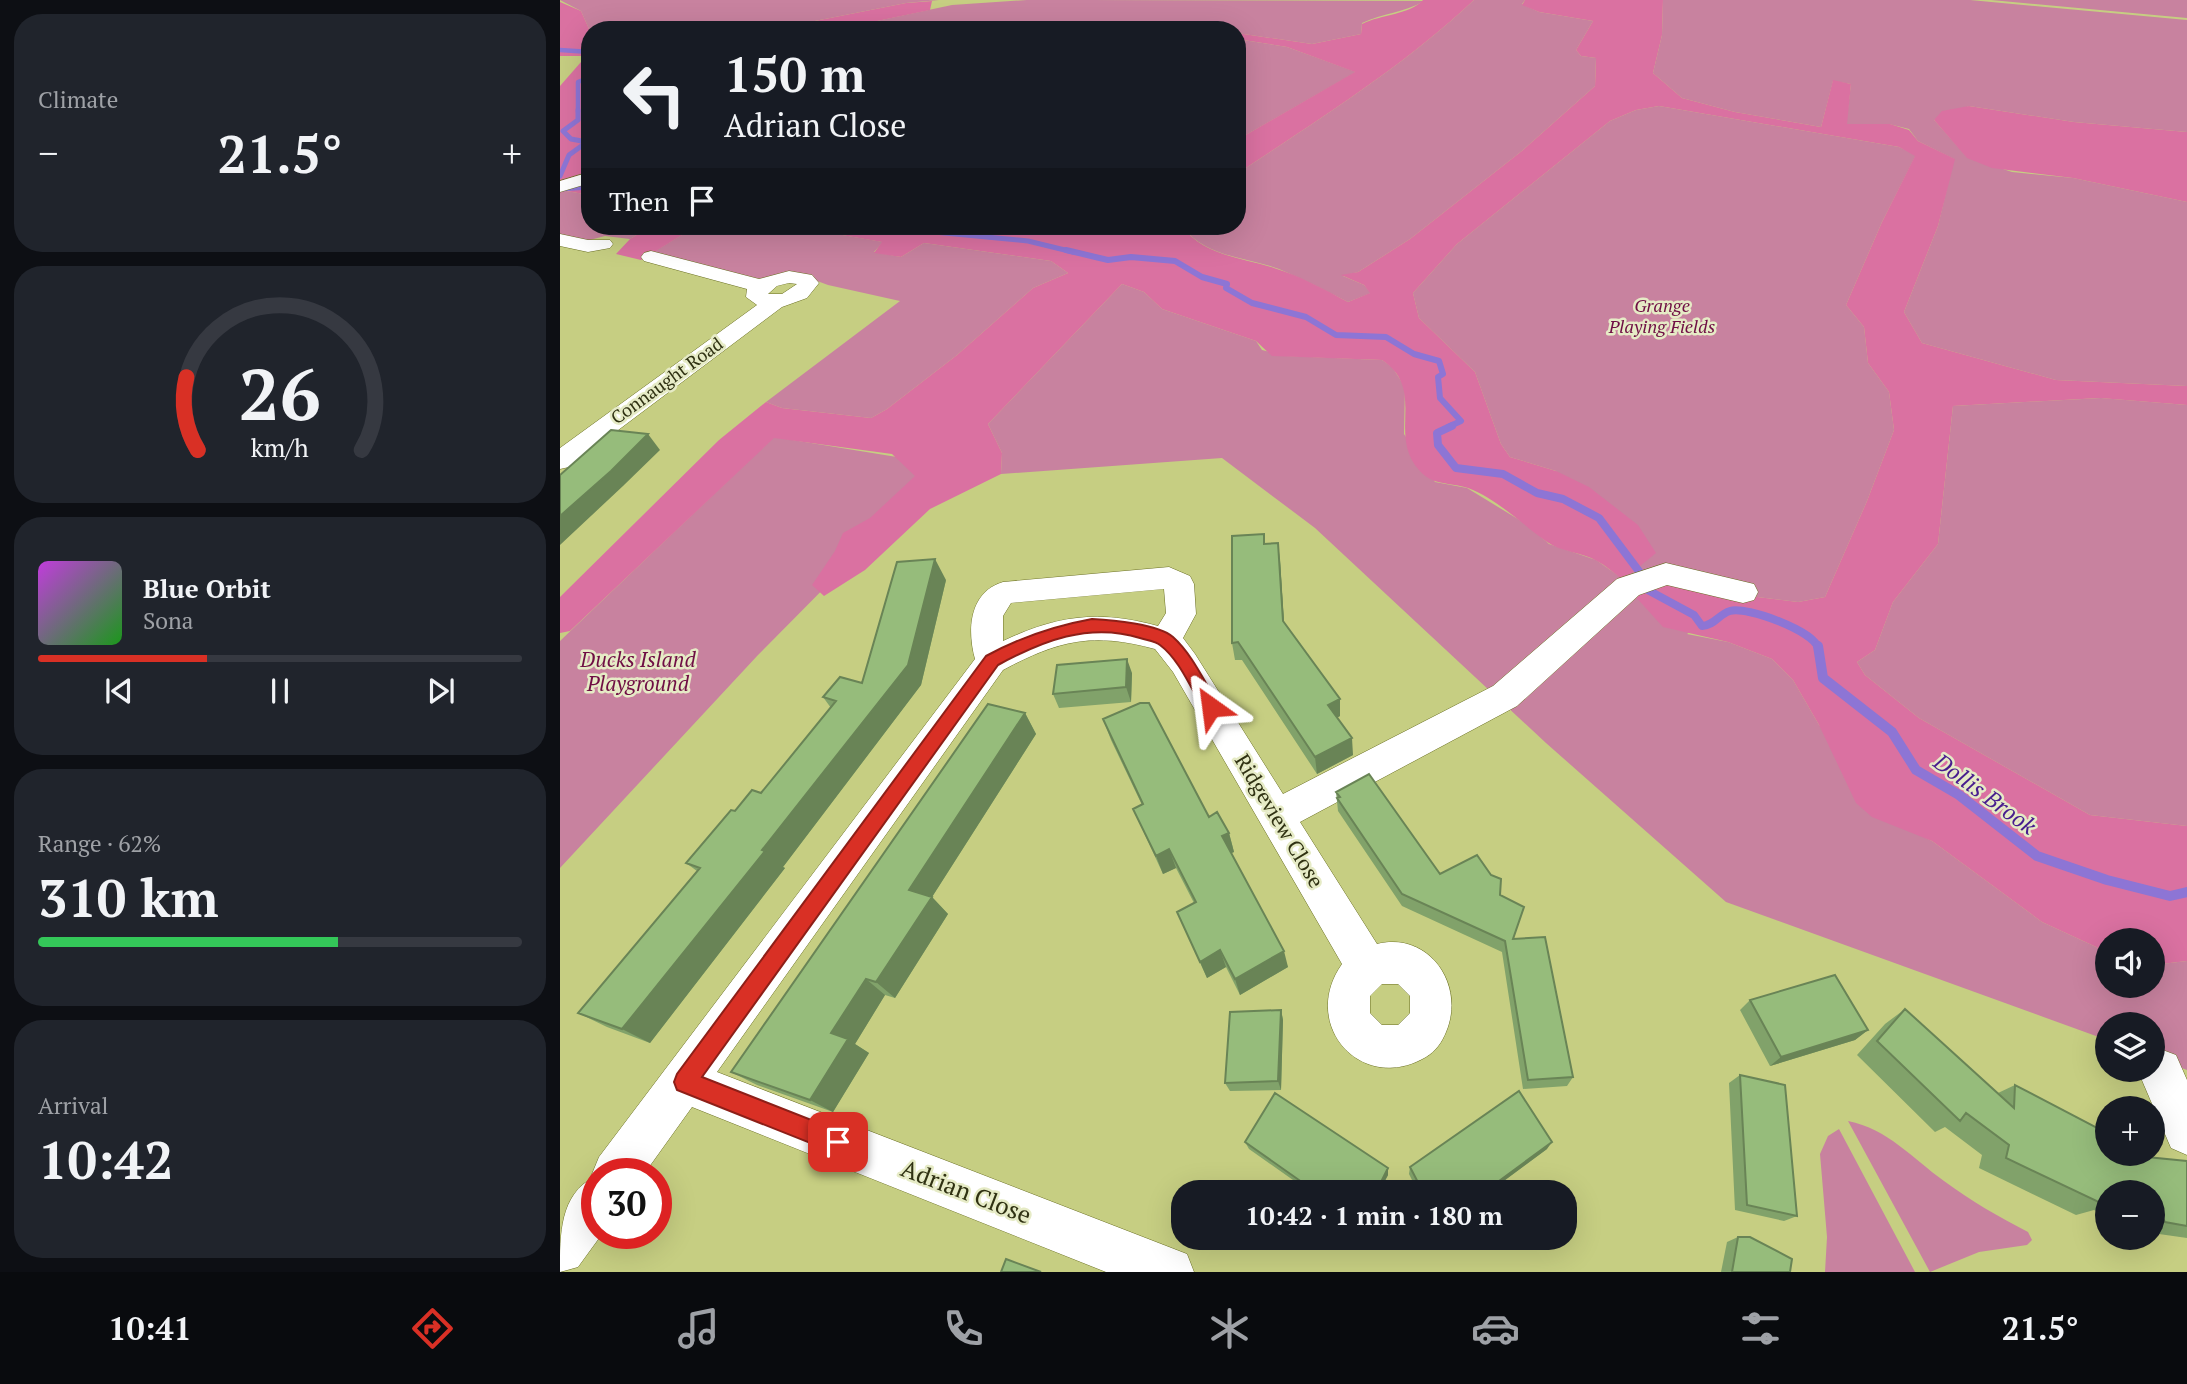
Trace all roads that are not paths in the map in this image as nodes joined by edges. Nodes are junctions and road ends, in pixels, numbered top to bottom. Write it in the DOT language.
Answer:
graph roads {
  1 [pos="581,180"];
  2 [pos="561,186"];
  3 [pos="560,240"];
  4 [pos="603,244"];
  5 [pos="651,257"];
  6 [pos="560,461"];
  7 [pos="1742,592"];
  8 [pos="1166,640"];
  9 [pos="992,661"];
  10 [pos="1276,816"];
  11 [pos="1368,968"];
  12 [pos="685,1082"];
  13 [pos="2165,1082"];
  14 [pos="2187,1132"];
  15 [pos="628,1158"];
  16 [pos="581,1221"];
  17 [pos="560,1249"];
  18 [pos="1170,1272"];
  1 -- 2 [label="street"];
  3 -- 4 [label="street"];
  5 -- 6 [label="street, Connaught Road"];
  7 -- 10 [label="street"];
  8 -- 9 [label="street"];
  8 -- 9 [label="street"];
  8 -- 10 [label="street, Ridgeview Close"];
  9 -- 12 [label="street"];
  10 -- 11 [label="street, Ridgeview Close"];
  12 -- 15 [label="street"];
  12 -- 18 [label="street, Adrian Close"];
  13 -- 14 [label="street"];
  16 -- 17 [label="street"];
}
